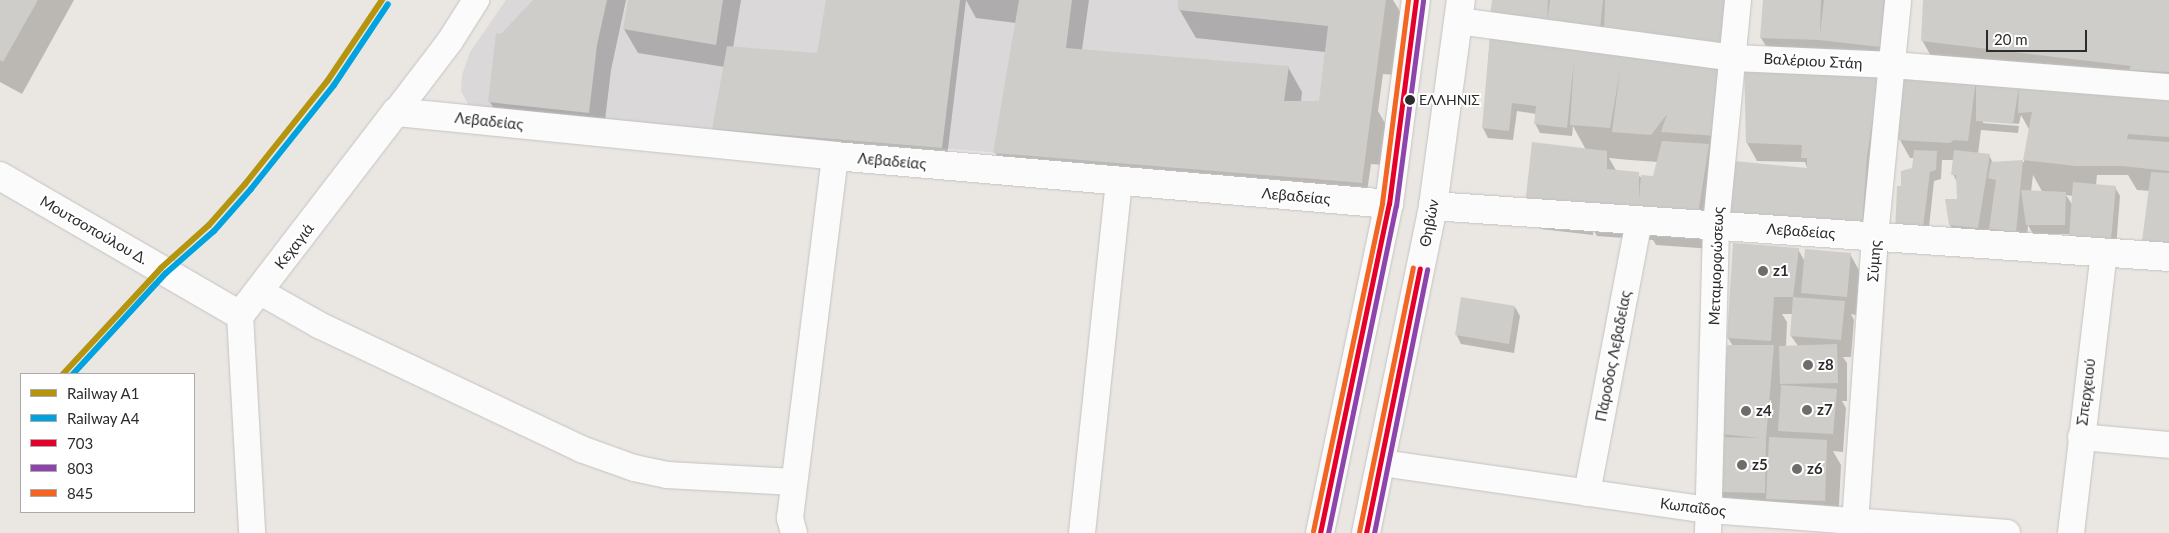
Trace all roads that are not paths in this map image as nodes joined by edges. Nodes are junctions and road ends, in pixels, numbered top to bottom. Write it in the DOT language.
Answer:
graph roads {
  1 [pos="476,0"];
  2 [pos="1416,0"];
  3 [pos="1738,0"];
  4 [pos="1898,0"];
  5 [pos="1459,11"];
  6 [pos="1734,58"];
  7 [pos="1893,65"];
  8 [pos="2169,87"];
  9 [pos="396,112"];
  10 [pos="835,156"];
  11 [pos="0,176"];
  12 [pos="1119,180"];
  13 [pos="1389,204"];
  14 [pos="1433,206"];
  15 [pos="1639,220"];
  16 [pos="1716,225"];
  17 [pos="1875,236"];
  18 [pos="2104,252"];
  19 [pos="2169,257"];
  20 [pos="258,291"];
  21 [pos="240,315"];
  22 [pos="2081,437"];
  23 [pos="2169,445"];
  24 [pos="1382,463"];
  25 [pos="794,482"];
  26 [pos="1587,493"];
  27 [pos="1709,522"];
  28 [pos="1855,523"];
  29 [pos="252,533"];
  30 [pos="794,533"];
  31 [pos="1082,533"];
  32 [pos="1320,533"];
  33 [pos="1366,533"];
  34 [pos="2007,533"];
  35 [pos="2071,533"];
  1 -- 9 [label="street, Κεχαγιά"];
  2 -- 13 [label="street"];
  3 -- 6 [label="street, Μεταμορφώσεως"];
  4 -- 7 [label="street, Σύμης"];
  5 -- 6 [label="street, Βαλέριου Στάη"];
  5 -- 14 [label="street, Θηβών"];
  6 -- 7 [label="street, Βαλέριου Στάη"];
  6 -- 16 [label="street, Μεταμορφώσεως"];
  7 -- 8 [label="street, Βαλέριου Στάη"];
  7 -- 17 [label="street, Σύμης"];
  9 -- 10 [label="street, Λεβαδείας"];
  9 -- 20 [label="street, Κεχαγιά"];
  10 -- 12 [label="street, Λεβαδείας"];
  10 -- 25 [label="street"];
  11 -- 21 [label="street, Μουτσοπούλου Δ."];
  12 -- 13 [label="street, Λεβαδείας"];
  12 -- 31 [label="street"];
  13 -- 32 [label="street"];
  14 -- 15 [label="street, Λεβαδείας"];
  14 -- 24 [label="street, Θηβών"];
  15 -- 16 [label="street, Λεβαδείας"];
  15 -- 26 [label="street, Πάροδος Λεβαδείας"];
  16 -- 17 [label="street, Λεβαδείας"];
  16 -- 27 [label="street, Μεταμορφώσεως"];
  17 -- 18 [label="street, Λεβαδείας"];
  17 -- 28 [label="street, Σύμης"];
  18 -- 19 [label="street, Λεβαδείας"];
  18 -- 22 [label="street, Σπερχειού"];
  20 -- 21 [label="street, Κεχαγιά"];
  20 -- 25 [label="street"];
  21 -- 29 [label="street"];
  22 -- 23 [label="street"];
  22 -- 35 [label="street, Σπερχειού"];
  24 -- 26 [label="street, Κωπαΐδος"];
  24 -- 33 [label="street, Θηβών"];
  25 -- 30 [label="street"];
  26 -- 27 [label="street, Κωπαΐδος"];
  27 -- 28 [label="street, Κωπαΐδος"];
  28 -- 34 [label="street, Κωπαΐδος"];
}
